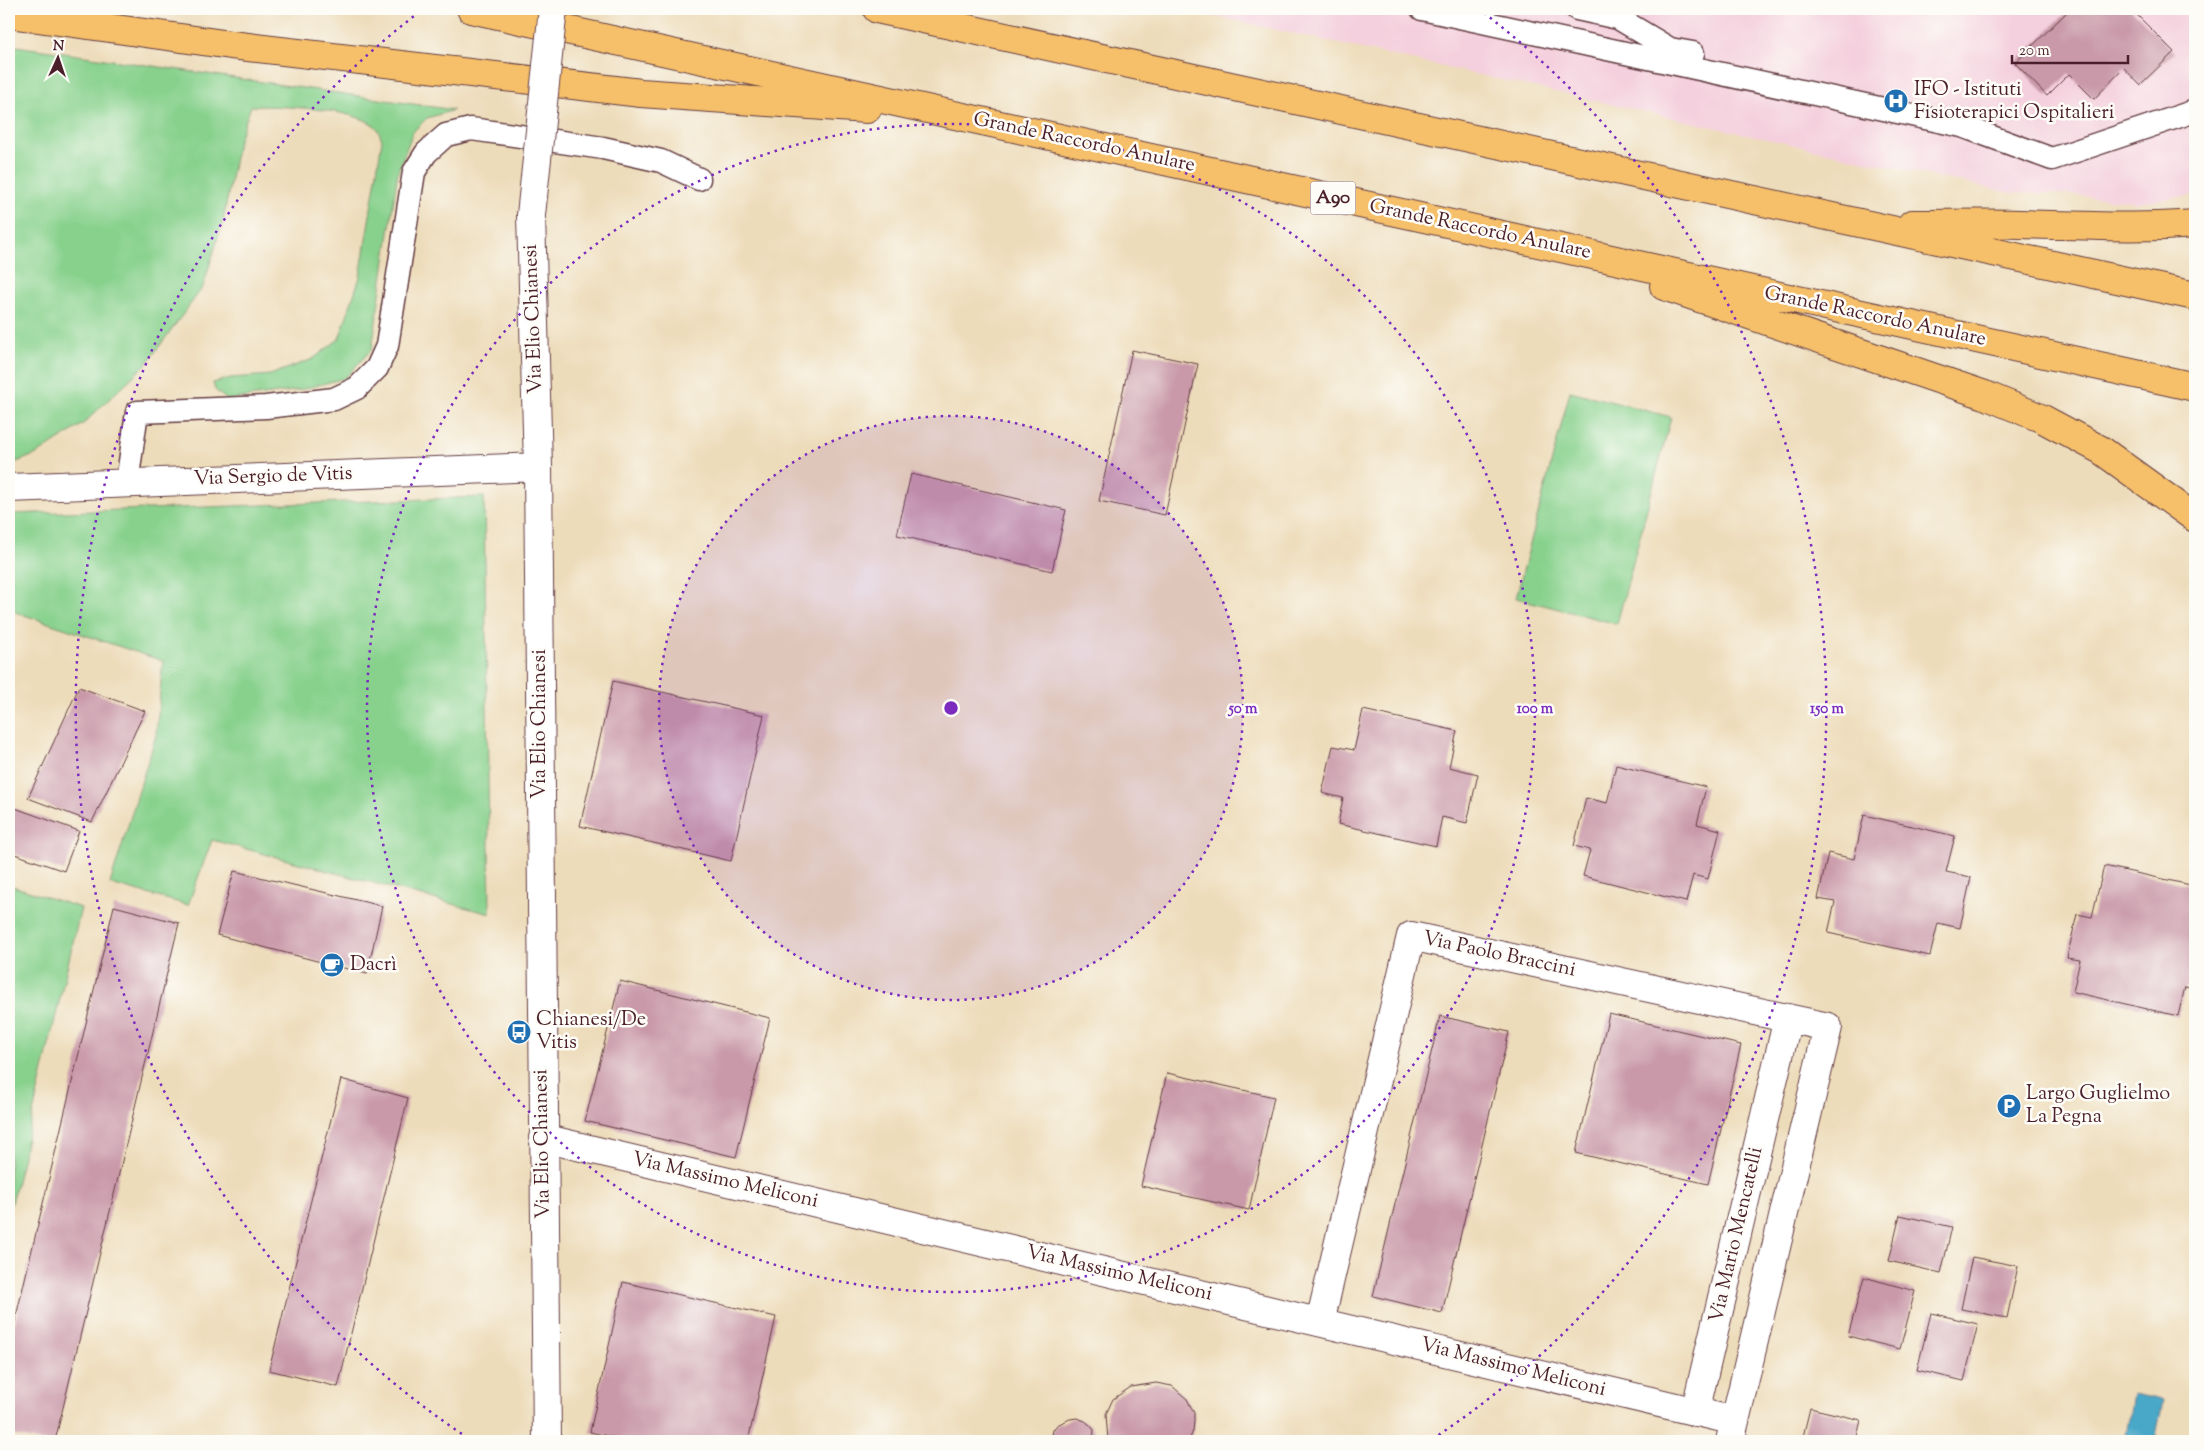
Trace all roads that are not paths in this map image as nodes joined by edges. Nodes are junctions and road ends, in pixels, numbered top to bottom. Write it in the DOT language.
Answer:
graph roads {
  1 [pos="471,9"];
  2 [pos="553,9"];
  3 [pos="877,9"];
  4 [pos="1422,9"];
  5 [pos="1577,9"];
  6 [pos="9,14"];
  7 [pos="2195,111"];
  8 [pos="962,116"];
  9 [pos="1962,126"];
  10 [pos="699,179"];
  11 [pos="1859,224"];
  12 [pos="2195,224"];
  13 [pos="1542,244"];
  14 [pos="2195,296"];
  15 [pos="2195,387"];
  16 [pos="538,466"];
  17 [pos="127,483"];
  18 [pos="9,488"];
  19 [pos="2195,518"];
  20 [pos="1788,1018"];
  21 [pos="1828,1027"];
  22 [pos="543,1138"];
  23 [pos="1320,1322"];
  24 [pos="1695,1412"];
  25 [pos="1732,1431"];
  26 [pos="547,1441"];
  1 -- 8 [label="highway, Grande Raccordo Anulare / A90"];
  2 -- 16 [label="street, Via Elio Chianesi, bridge"];
  3 -- 11 [label="highway"];
  4 -- 9 [label="lane"];
  5 -- 9 [label="lane"];
  6 -- 8 [label="highway"];
  7 -- 9 [label="lane"];
  8 -- 13 [label="highway, Grande Raccordo Anulare / A90"];
  10 -- 17 [label="lane"];
  11 -- 12 [label="highway"];
  11 -- 14 [label="highway"];
  13 -- 15 [label="highway, Grande Raccordo Anulare / A90"];
  13 -- 19 [label="highway"];
  16 -- 17 [label="street, Via Sergio de Vitis"];
  16 -- 22 [label="street, Via Elio Chianesi"];
  17 -- 18 [label="street, Via Sergio de Vitis"];
  20 -- 21 [label="street, Via Paolo Braccini"];
  20 -- 23 [label="street, Via Paolo Braccini"];
  20 -- 24 [label="street, Via Mario Mencatelli"];
  21 -- 25 [label="street, Via Mario Mencatelli"];
  22 -- 23 [label="street, Via Massimo Meliconi"];
  22 -- 26 [label="street, Via Elio Chianesi"];
  23 -- 24 [label="street, Via Massimo Meliconi"];
  24 -- 25 [label="street, Via Mario Mencatelli"];
}
